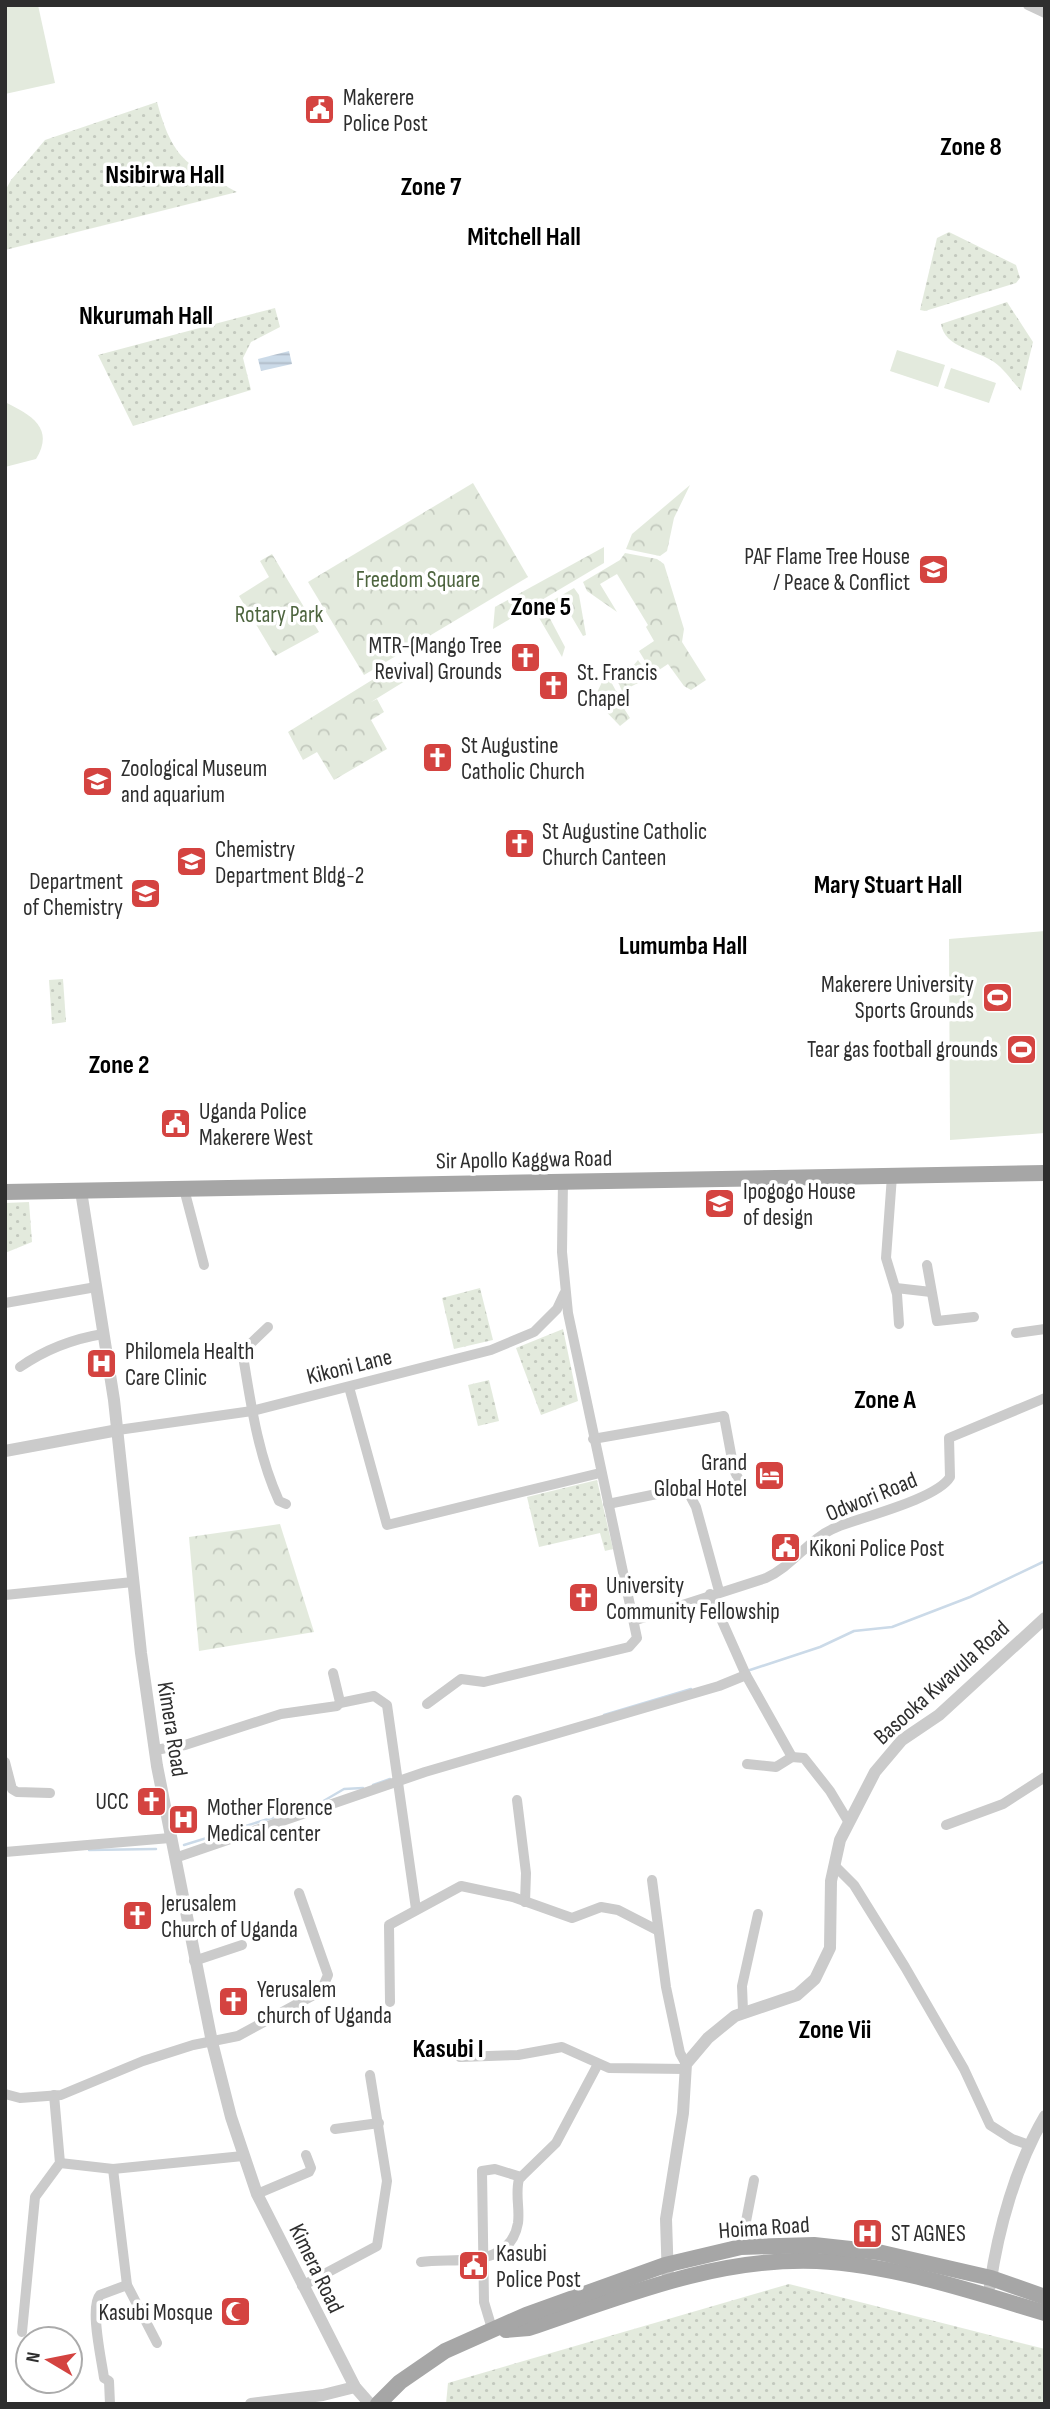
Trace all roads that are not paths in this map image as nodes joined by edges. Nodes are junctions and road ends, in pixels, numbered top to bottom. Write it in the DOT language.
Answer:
graph roads {
  1 [pos="1028,5"];
  2 [pos="1045,13"];
  3 [pos="1045,1173"];
  4 [pos="892,1176"];
  5 [pos="563,1180"];
  6 [pos="184,1189"];
  7 [pos="81,1191"];
  8 [pos="5,1192"];
  9 [pos="204,1265"];
  10 [pos="927,1265"];
  11 [pos="96,1287"];
  12 [pos="896,1288"];
  13 [pos="565,1290"];
  14 [pos="931,1292"];
  15 [pos="5,1303"];
  16 [pos="974,1317"];
  17 [pos="899,1324"];
  18 [pos="268,1327"];
  19 [pos="1045,1329"];
  20 [pos="1016,1333"];
  21 [pos="103,1334"];
  22 [pos="20,1367"];
  23 [pos="349,1387"];
  24 [pos="1045,1398"];
  25 [pos="251,1411"];
  26 [pos="118,1430"];
  27 [pos="593,1439"];
  28 [pos="5,1451"];
  29 [pos="600,1473"];
  30 [pos="741,1484"];
  31 [pos="286,1504"];
  32 [pos="608,1504"];
  33 [pos="133,1582"];
  34 [pos="715,1593"];
  35 [pos="5,1595"];
  36 [pos="1045,1618"];
  37 [pos="636,1620"];
  38 [pos="333,1673"];
  39 [pos="746,1675"];
  40 [pos="340,1703"];
  41 [pos="427,1704"];
  42 [pos="155,1750"];
  43 [pos="792,1757"];
  44 [pos="5,1762"];
  45 [pos="747,1764"];
  46 [pos="1045,1777"];
  47 [pos="398,1783"];
  48 [pos="51,1793"];
  49 [pos="517,1800"];
  50 [pos="848,1821"];
  51 [pos="946,1825"];
  52 [pos="170,1838"];
  53 [pos="5,1852"];
  54 [pos="175,1858"];
  55 [pos="834,1865"];
  56 [pos="652,1881"];
  57 [pos="299,1893"];
  58 [pos="525,1902"];
  59 [pos="416,1909"];
  60 [pos="758,1914"];
  61 [pos="657,1930"];
  62 [pos="242,1945"];
  63 [pos="194,1961"];
  64 [pos="390,2002"];
  65 [pos="743,2011"];
  66 [pos="212,2042"];
  67 [pos="460,2057"];
  68 [pos="598,2064"];
  69 [pos="685,2067"];
  70 [pos="370,2075"];
  71 [pos="5,2094"];
  72 [pos="54,2095"];
  73 [pos="1045,2116"];
  74 [pos="379,2123"];
  75 [pos="335,2129"];
  76 [pos="1029,2144"];
  77 [pos="306,2155"];
  78 [pos="243,2156"];
  79 [pos="60,2163"];
  80 [pos="113,2169"];
  81 [pos="521,2177"];
  82 [pos="754,2180"];
  83 [pos="257,2194"];
  84 [pos="741,2247"];
  85 [pos="483,2260"];
  86 [pos="421,2262"];
  87 [pos="666,2272"];
  88 [pos="991,2278"];
  89 [pos="127,2286"];
  90 [pos="302,2286"];
  91 [pos="988,2296"];
  92 [pos="1045,2297"];
  93 [pos="1045,2312"];
  94 [pos="23,2325"];
  95 [pos="494,2332"];
  96 [pos="157,2343"];
  97 [pos="355,2387"];
  98 [pos="110,2404"];
  99 [pos="251,2404"];
  100 [pos="370,2404"];
  101 [pos="379,2404"];
  1 -- 2 [label="street"];
  3 -- 4 [label="main road, Sir Apollo Kaggwa Road"];
  4 -- 5 [label="main road, Sir Apollo Kaggwa Road"];
  4 -- 12 [label="street"];
  5 -- 6 [label="main road, Sir Apollo Kaggwa Road"];
  5 -- 13 [label="street"];
  6 -- 7 [label="main road, Sir Apollo Kaggwa Road"];
  6 -- 9 [label="street"];
  7 -- 8 [label="main road, Sir Apollo Kaggwa Road"];
  7 -- 11 [label="street, Kimera Road"];
  10 -- 14 [label="street"];
  11 -- 15 [label="street"];
  11 -- 21 [label="street, Kimera Road"];
  12 -- 14 [label="street"];
  12 -- 17 [label="street"];
  13 -- 23 [label="street, Kikoni Lane"];
  13 -- 27 [label="street"];
  14 -- 16 [label="street"];
  18 -- 25 [label="street"];
  19 -- 20 [label="street"];
  21 -- 22 [label="street"];
  21 -- 26 [label="street, Kimera Road"];
  23 -- 25 [label="street, Kikoni Lane"];
  23 -- 29 [label="street"];
  24 -- 34 [label="street, Odwori Road"];
  25 -- 26 [label="street, Kikoni Lane"];
  25 -- 31 [label="street"];
  26 -- 28 [label="street"];
  26 -- 33 [label="street, Kimera Road"];
  27 -- 29 [label="street"];
  27 -- 30 [label="street"];
  29 -- 32 [label="street"];
  32 -- 34 [label="street"];
  32 -- 37 [label="street"];
  33 -- 35 [label="street"];
  33 -- 42 [label="street, Kimera Road"];
  34 -- 37 [label="street, Odwori Road"];
  34 -- 39 [label="street"];
  36 -- 50 [label="street, Basooka Kwavula Road"];
  37 -- 41 [label="street"];
  38 -- 40 [label="street"];
  39 -- 43 [label="street"];
  39 -- 47 [label="street"];
  40 -- 42 [label="street"];
  40 -- 47 [label="street"];
  42 -- 52 [label="street, Kimera Road"];
  43 -- 45 [label="street"];
  43 -- 50 [label="street"];
  44 -- 48 [label="street"];
  46 -- 51 [label="street"];
  47 -- 54 [label="street"];
  47 -- 59 [label="street"];
  49 -- 58 [label="street"];
  50 -- 55 [label="street, Basooka Kwavula Road"];
  52 -- 53 [label="street"];
  52 -- 54 [label="street, Kimera Road"];
  54 -- 63 [label="street, Kimera Road"];
  55 -- 65 [label="street, Basooka Kwavula Road"];
  55 -- 76 [label="street"];
  56 -- 61 [label="street"];
  57 -- 66 [label="street"];
  58 -- 59 [label="street"];
  58 -- 61 [label="street"];
  59 -- 64 [label="street"];
  60 -- 65 [label="street"];
  61 -- 69 [label="street"];
  62 -- 63 [label="street"];
  63 -- 66 [label="street, Kimera Road"];
  65 -- 69 [label="street, Basooka Kwavula Road"];
  66 -- 72 [label="street"];
  66 -- 78 [label="street, Kimera Road"];
  67 -- 68 [label="street"];
  68 -- 69 [label="street"];
  68 -- 81 [label="street"];
  69 -- 87 [label="street"];
  70 -- 74 [label="street"];
  71 -- 72 [label="street"];
  72 -- 79 [label="street"];
  73 -- 76 [label="street"];
  74 -- 75 [label="street"];
  74 -- 90 [label="street"];
  76 -- 88 [label="street"];
  77 -- 83 [label="street"];
  78 -- 80 [label="street"];
  78 -- 83 [label="street, Kimera Road"];
  79 -- 80 [label="street"];
  79 -- 94 [label="street"];
  80 -- 89 [label="street"];
  81 -- 85 [label="street"];
  81 -- 85 [label="street"];
  82 -- 84 [label="street"];
  83 -- 90 [label="street, Kimera Road"];
  84 -- 87 [label="main road, Hoima Road"];
  84 -- 88 [label="main road, Hoima Road"];
  85 -- 86 [label="street"];
  85 -- 95 [label="street"];
  87 -- 91 [label="main road, Hoima Road"];
  87 -- 95 [label="main road, Hoima Road"];
  88 -- 91 [label="street"];
  88 -- 92 [label="main road, Hoima Road"];
  89 -- 96 [label="street"];
  89 -- 98 [label="street"];
  90 -- 97 [label="street, Kimera Road"];
  91 -- 93 [label="main road, Hoima Road"];
  95 -- 101 [label="main road, Hoima Road"];
  97 -- 99 [label="street"];
  97 -- 100 [label="street, Kimera Road"];
}
